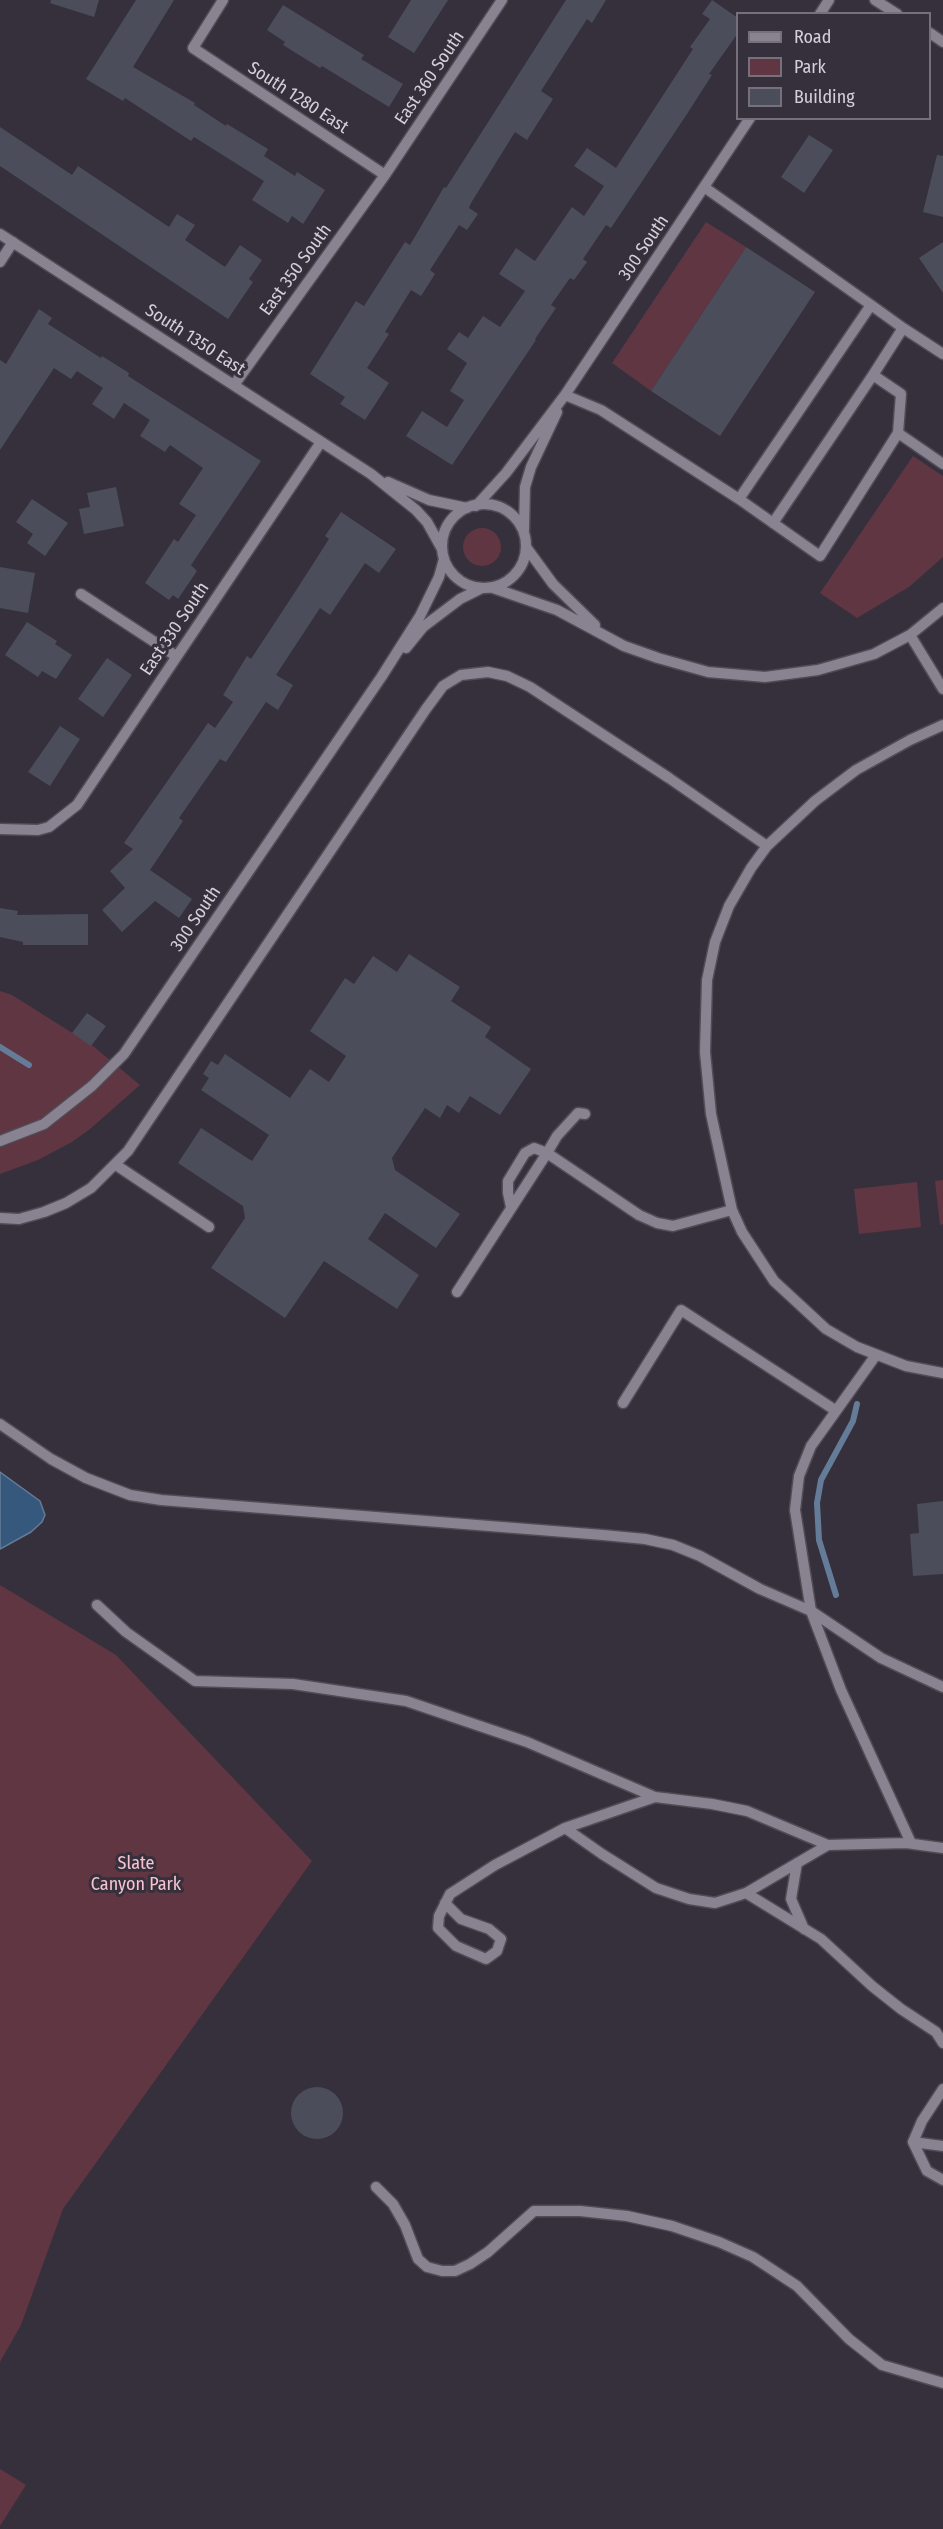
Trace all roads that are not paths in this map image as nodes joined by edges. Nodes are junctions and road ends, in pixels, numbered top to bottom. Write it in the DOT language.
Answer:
graph roads {
  1 [pos="223,0"];
  2 [pos="502,0"];
  3 [pos="875,0"];
  4 [pos="894,12"];
  5 [pos="749,120"];
  6 [pos="385,175"];
  7 [pos="704,187"];
  8 [pos="0,234"];
  9 [pos="13,242"];
  10 [pos="0,262"];
  11 [pos="871,304"];
  12 [pos="903,328"];
  13 [pos="943,354"];
  14 [pos="873,375"];
  15 [pos="234,385"];
  16 [pos="565,395"];
  17 [pos="898,433"];
  18 [pos="321,442"];
  19 [pos="943,464"];
  20 [pos="372,474"];
  21 [pos="739,499"];
  22 [pos="472,507"];
  23 [pos="773,523"];
  24 [pos="524,533"];
  25 [pos="526,547"];
  26 [pos="443,554"];
  27 [pos="493,588"];
  28 [pos="480,589"];
  29 [pos="81,594"];
  30 [pos="943,608"];
  31 [pos="910,635"];
  32 [pos="612,639"];
  33 [pos="176,656"];
  34 [pos="382,676"];
  35 [pos="943,689"];
  36 [pos="943,725"];
  37 [pos="0,829"];
  38 [pos="767,846"];
  39 [pos="585,1114"];
  40 [pos="0,1141"];
  41 [pos="547,1153"];
  42 [pos="116,1165"];
  43 [pos="511,1207"];
  44 [pos="732,1209"];
  45 [pos="0,1218"];
  46 [pos="209,1227"];
  47 [pos="457,1292"];
  48 [pos="876,1355"];
  49 [pos="943,1373"];
  50 [pos="623,1403"];
  51 [pos="835,1410"];
  52 [pos="0,1425"];
  53 [pos="97,1605"];
  54 [pos="811,1611"];
  55 [pos="943,1687"];
  56 [pos="655,1797"];
  57 [pos="565,1828"];
  58 [pos="912,1843"];
  59 [pos="828,1845"];
  60 [pos="943,1848"];
  61 [pos="797,1863"];
  62 [pos="746,1893"];
  63 [pos="445,1903"];
  64 [pos="804,1929"];
  65 [pos="943,2043"];
  66 [pos="943,2090"];
  67 [pos="913,2142"];
  68 [pos="943,2146"];
  69 [pos="943,2180"];
  70 [pos="376,2187"];
  71 [pos="943,2383"];
  1 -- 6 [label="street, South 1280 East"];
  2 -- 6 [label="street, East 360 South"];
  3 -- 4 [label="street"];
  5 -- 7 [label="street, 300 South"];
  6 -- 15 [label="street, East 350 South"];
  7 -- 11 [label="street"];
  7 -- 16 [label="street, 300 South"];
  8 -- 9 [label="street, South 1350 East"];
  9 -- 10 [label="street"];
  9 -- 15 [label="street, South 1350 East"];
  11 -- 12 [label="street"];
  11 -- 21 [label="street"];
  12 -- 13 [label="street"];
  12 -- 14 [label="street"];
  14 -- 17 [label="street"];
  14 -- 23 [label="street"];
  15 -- 18 [label="street, South 1350 East"];
  16 -- 21 [label="street"];
  16 -- 22 [label="street, 300 South"];
  16 -- 24 [label="street, 300 South"];
  17 -- 19 [label="street"];
  17 -- 23 [label="street"];
  18 -- 20 [label="street, South 1350 East"];
  18 -- 33 [label="street, East 330 South"];
  20 -- 22 [label="street, South 1350 East"];
  20 -- 26 [label="street, South 1350 East"];
  21 -- 23 [label="street"];
  22 -- 24 [label="street"];
  22 -- 26 [label="street"];
  24 -- 25 [label="street"];
  25 -- 27 [label="street"];
  25 -- 32 [label="street"];
  26 -- 28 [label="street"];
  26 -- 34 [label="street, 300 South"];
  27 -- 28 [label="street"];
  27 -- 32 [label="street"];
  28 -- 34 [label="street, 300 South"];
  29 -- 33 [label="street"];
  30 -- 31 [label="street"];
  31 -- 32 [label="street"];
  31 -- 35 [label="street"];
  33 -- 37 [label="street, East 330 South"];
  34 -- 40 [label="street, 300 South"];
  36 -- 38 [label="street"];
  38 -- 42 [label="street"];
  38 -- 44 [label="street"];
  39 -- 41 [label="street"];
  41 -- 43 [label="street"];
  41 -- 43 [label="street"];
  41 -- 44 [label="street"];
  42 -- 45 [label="street"];
  42 -- 46 [label="street"];
  43 -- 47 [label="street"];
  44 -- 48 [label="street"];
  48 -- 49 [label="street"];
  48 -- 51 [label="street"];
  50 -- 51 [label="street"];
  51 -- 54 [label="street"];
  52 -- 54 [label="street"];
  53 -- 56 [label="street"];
  54 -- 55 [label="street"];
  54 -- 58 [label="street"];
  56 -- 57 [label="street"];
  56 -- 59 [label="street"];
  57 -- 62 [label="street"];
  57 -- 63 [label="street"];
  58 -- 59 [label="street"];
  58 -- 60 [label="street"];
  59 -- 61 [label="street"];
  61 -- 62 [label="street"];
  61 -- 64 [label="street"];
  62 -- 64 [label="street"];
  63 -- 63 [label="street"];
  64 -- 65 [label="street"];
  66 -- 67 [label="street"];
  67 -- 68 [label="street"];
  67 -- 69 [label="street"];
  70 -- 71 [label="street"];
}
